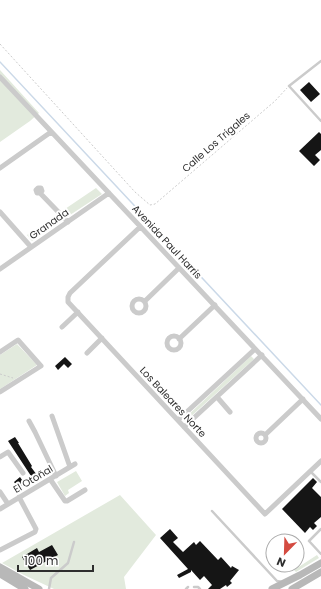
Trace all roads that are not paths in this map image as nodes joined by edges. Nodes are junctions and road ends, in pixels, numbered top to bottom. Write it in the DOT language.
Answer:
graph roads {
  1 [pos="321,60"];
  2 [pos="0,77"];
  3 [pos="321,121"];
  4 [pos="51,132"];
  5 [pos="0,168"];
  6 [pos="40,193"];
  7 [pos="109,193"];
  8 [pos="0,212"];
  9 [pos="68,222"];
  10 [pos="140,227"];
  11 [pos="31,248"];
  12 [pos="179,268"];
  13 [pos="0,269"];
  14 [pos="144,301"];
  15 [pos="215,305"];
  16 [pos="78,312"];
  17 [pos="62,326"];
  18 [pos="102,338"];
  19 [pos="179,339"];
  20 [pos="255,349"];
  21 [pos="0,352"];
  22 [pos="87,353"];
  23 [pos="262,355"];
  24 [pos="0,392"];
  25 [pos="217,397"];
  26 [pos="303,399"];
  27 [pos="230,412"];
  28 [pos="52,416"];
  29 [pos="321,418"];
  30 [pos="178,420"];
  31 [pos="29,421"];
  32 [pos="184,427"];
  33 [pos="265,435"];
  34 [pos="0,457"];
  35 [pos="321,461"];
  36 [pos="310,471"];
  37 [pos="23,473"];
  38 [pos="56,476"];
  39 [pos="50,479"];
  40 [pos="321,482"];
  41 [pos="85,490"];
  42 [pos="0,492"];
  43 [pos="19,497"];
  44 [pos="8,504"];
  45 [pos="0,509"];
  46 [pos="212,511"];
  47 [pos="321,529"];
  48 [pos="74,542"];
  49 [pos="0,550"];
  50 [pos="321,554"];
  51 [pos="321,563"];
  52 [pos="0,567"];
  53 [pos="321,572"];
  54 [pos="0,574"];
  55 [pos="287,582"];
  56 [pos="194,587"];
  57 [pos="25,589"];
  58 [pos="39,589"];
  59 [pos="49,589"];
  60 [pos="200,589"];
  61 [pos="272,589"];
  62 [pos="292,589"];
  1 -- 3 [label="lane"];
  2 -- 4 [label="street, Avenida Paul Harris"];
  4 -- 5 [label="street"];
  4 -- 7 [label="street, Avenida Paul Harris"];
  6 -- 9 [label="street"];
  7 -- 9 [label="street, Granada"];
  7 -- 10 [label="street, Avenida Paul Harris"];
  8 -- 11 [label="street"];
  9 -- 11 [label="street, Granada"];
  10 -- 12 [label="street, Avenida Paul Harris"];
  10 -- 16 [label="street, Los Baleares Norte"];
  11 -- 13 [label="street, Granada"];
  12 -- 14 [label="street"];
  12 -- 15 [label="street, Avenida Paul Harris"];
  15 -- 19 [label="street"];
  15 -- 20 [label="street, Avenida Paul Harris"];
  16 -- 17 [label="street"];
  16 -- 18 [label="street, Los Baleares Norte"];
  18 -- 22 [label="street"];
  18 -- 30 [label="street, Los Baleares Norte"];
  20 -- 23 [label="street, Avenida Paul Harris"];
  20 -- 30 [label="street"];
  21 -- 24 [label="street"];
  23 -- 25 [label="street"];
  23 -- 26 [label="street, Avenida Paul Harris"];
  25 -- 27 [label="street"];
  25 -- 32 [label="street"];
  26 -- 29 [label="street, Avenida Paul Harris"];
  26 -- 33 [label="street"];
  28 -- 38 [label="street, El Otoñal"];
  30 -- 32 [label="street, Los Baleares Norte"];
  31 -- 38 [label="street"];
  32 -- 36 [label="street, Los Baleares Norte"];
  34 -- 37 [label="street"];
  35 -- 36 [label="street"];
  36 -- 40 [label="lane"];
  38 -- 39 [label="street, El Otoñal"];
  39 -- 41 [label="street"];
  39 -- 43 [label="street, El Otoñal"];
  42 -- 44 [label="street"];
  43 -- 44 [label="street, El Otoñal"];
  43 -- 49 [label="street"];
  44 -- 45 [label="street, El Otoñal"];
  46 -- 55 [label="lane"];
  47 -- 50 [label="lane"];
  48 -- 59 [label="lane"];
  51 -- 55 [label="main road"];
  52 -- 58 [label="main road"];
  53 -- 62 [label="main road"];
  54 -- 57 [label="main road"];
  55 -- 61 [label="main road"];
  56 -- 60 [label="lane"];
}
